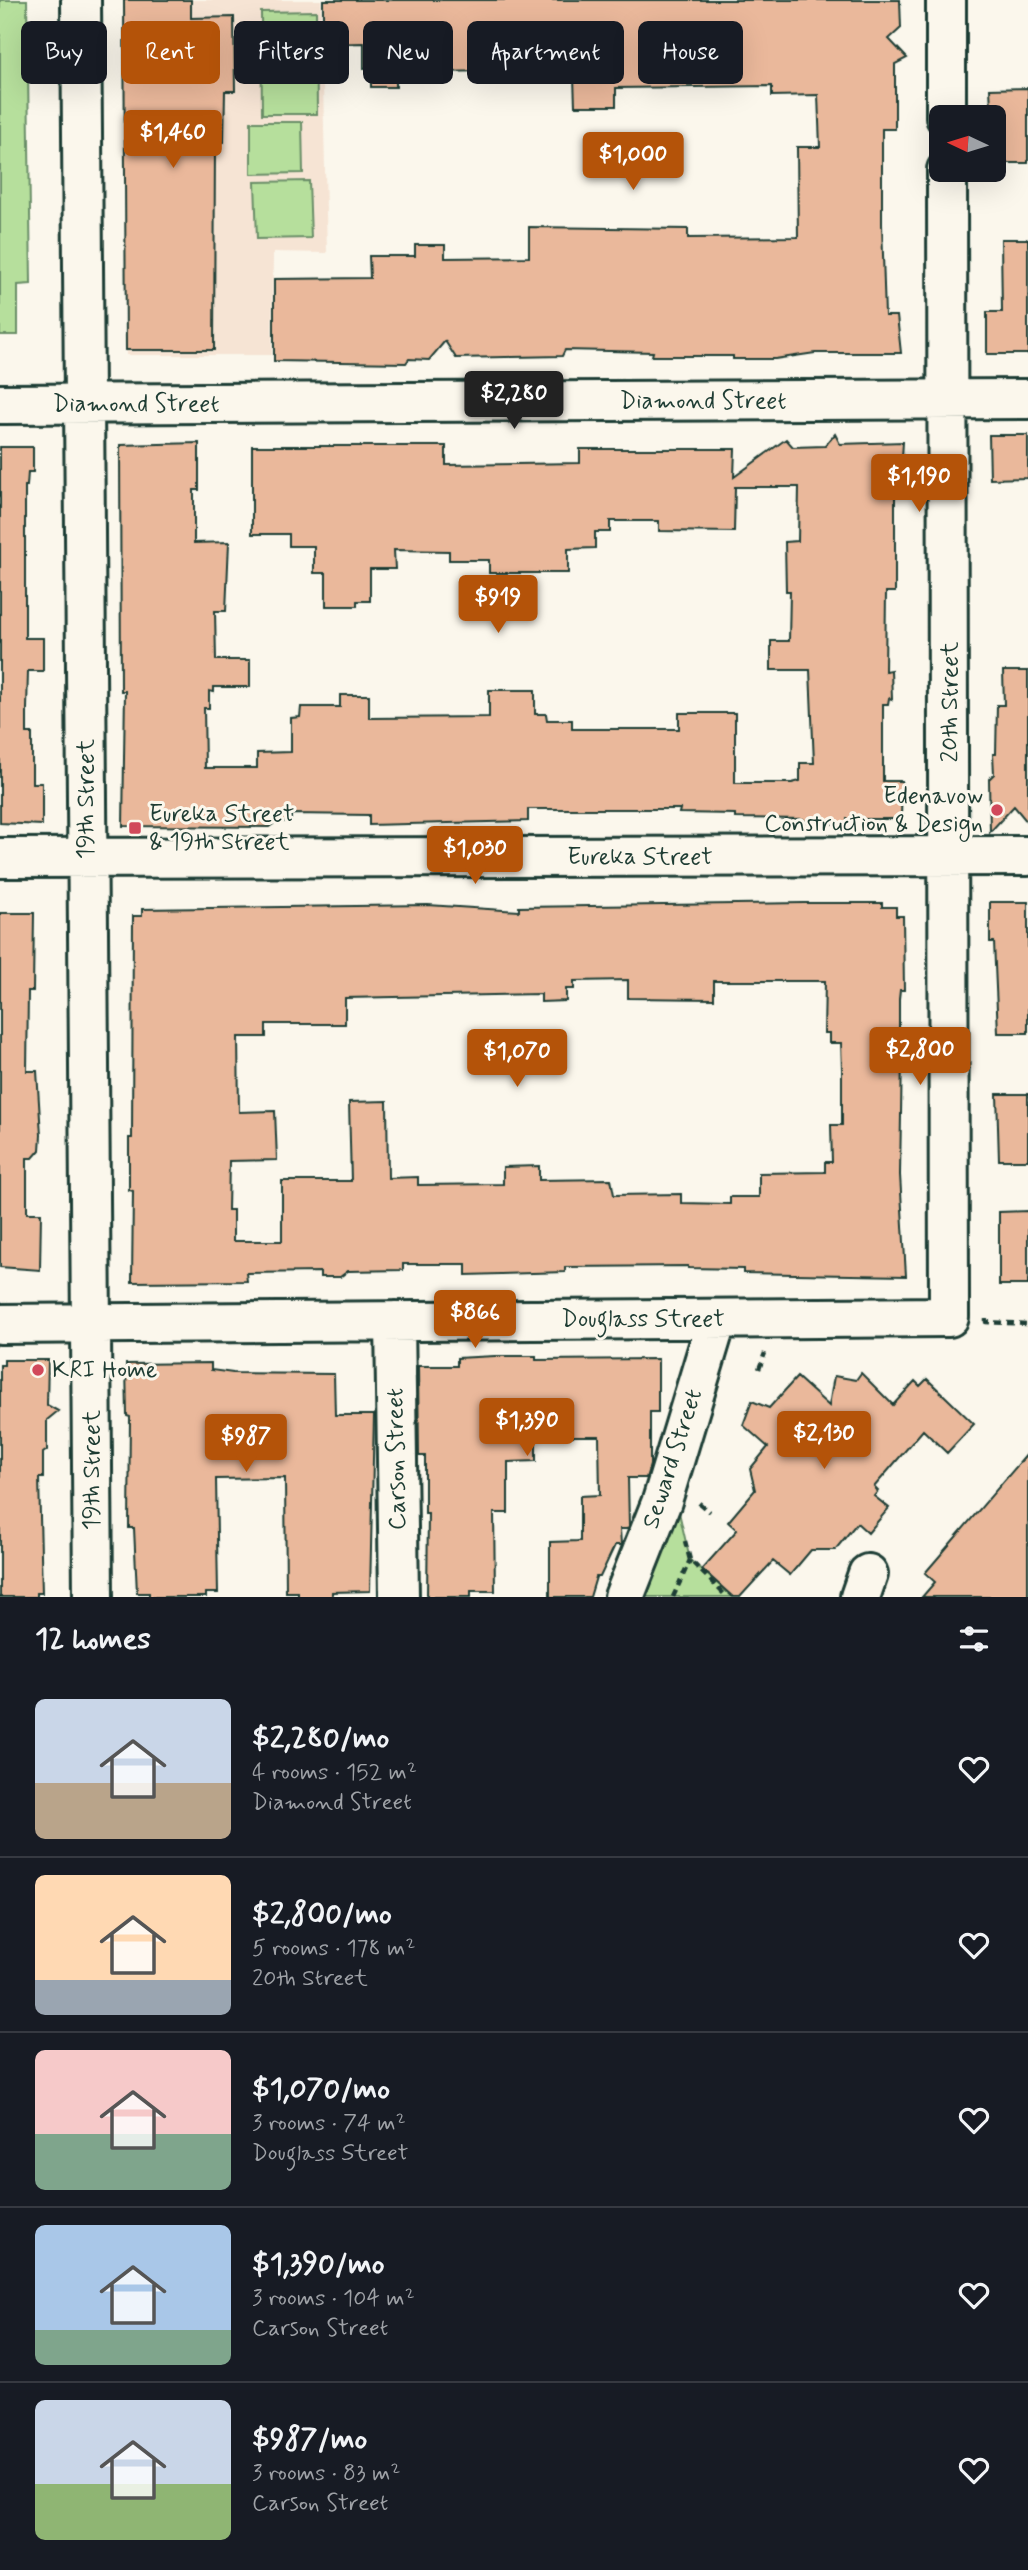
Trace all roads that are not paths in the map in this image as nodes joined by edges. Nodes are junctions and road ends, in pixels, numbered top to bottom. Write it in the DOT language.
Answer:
graph roads {
  1 [pos="81,0"];
  2 [pos="946,0"];
  3 [pos="946,105"];
  4 [pos="947,182"];
  5 [pos="949,399"];
  6 [pos="1028,399"];
  7 [pos="0,404"];
  8 [pos="84,404"];
  9 [pos="1028,856"];
  10 [pos="87,857"];
  11 [pos="951,857"];
  12 [pos="0,858"];
  13 [pos="967,1315"];
  14 [pos="718,1319"];
  15 [pos="396,1321"];
  16 [pos="91,1323"];
  17 [pos="0,1324"];
  18 [pos="93,1597"];
  19 [pos="399,1597"];
  20 [pos="624,1597"];
  1 -- 8 [label="street, 19th Street"];
  2 -- 3 [label="street"];
  4 -- 5 [label="street, 20th Street"];
  5 -- 6 [label="street, Diamond Street"];
  5 -- 8 [label="street, Diamond Street"];
  5 -- 11 [label="street, 20th Street"];
  7 -- 8 [label="street, Diamond Street"];
  8 -- 10 [label="street, 19th Street"];
  9 -- 11 [label="street, Eureka Street"];
  10 -- 11 [label="street, Eureka Street"];
  10 -- 12 [label="street, Eureka Street"];
  10 -- 16 [label="street, 19th Street"];
  11 -- 13 [label="street, 20th Street"];
  13 -- 14 [label="street, Douglass Street"];
  14 -- 15 [label="street, Douglass Street"];
  14 -- 20 [label="street, Seward Street"];
  15 -- 16 [label="street, Douglass Street"];
  15 -- 19 [label="street, Carson Street"];
  16 -- 17 [label="street, Douglass Street"];
  16 -- 18 [label="street, 19th Street"];
}
